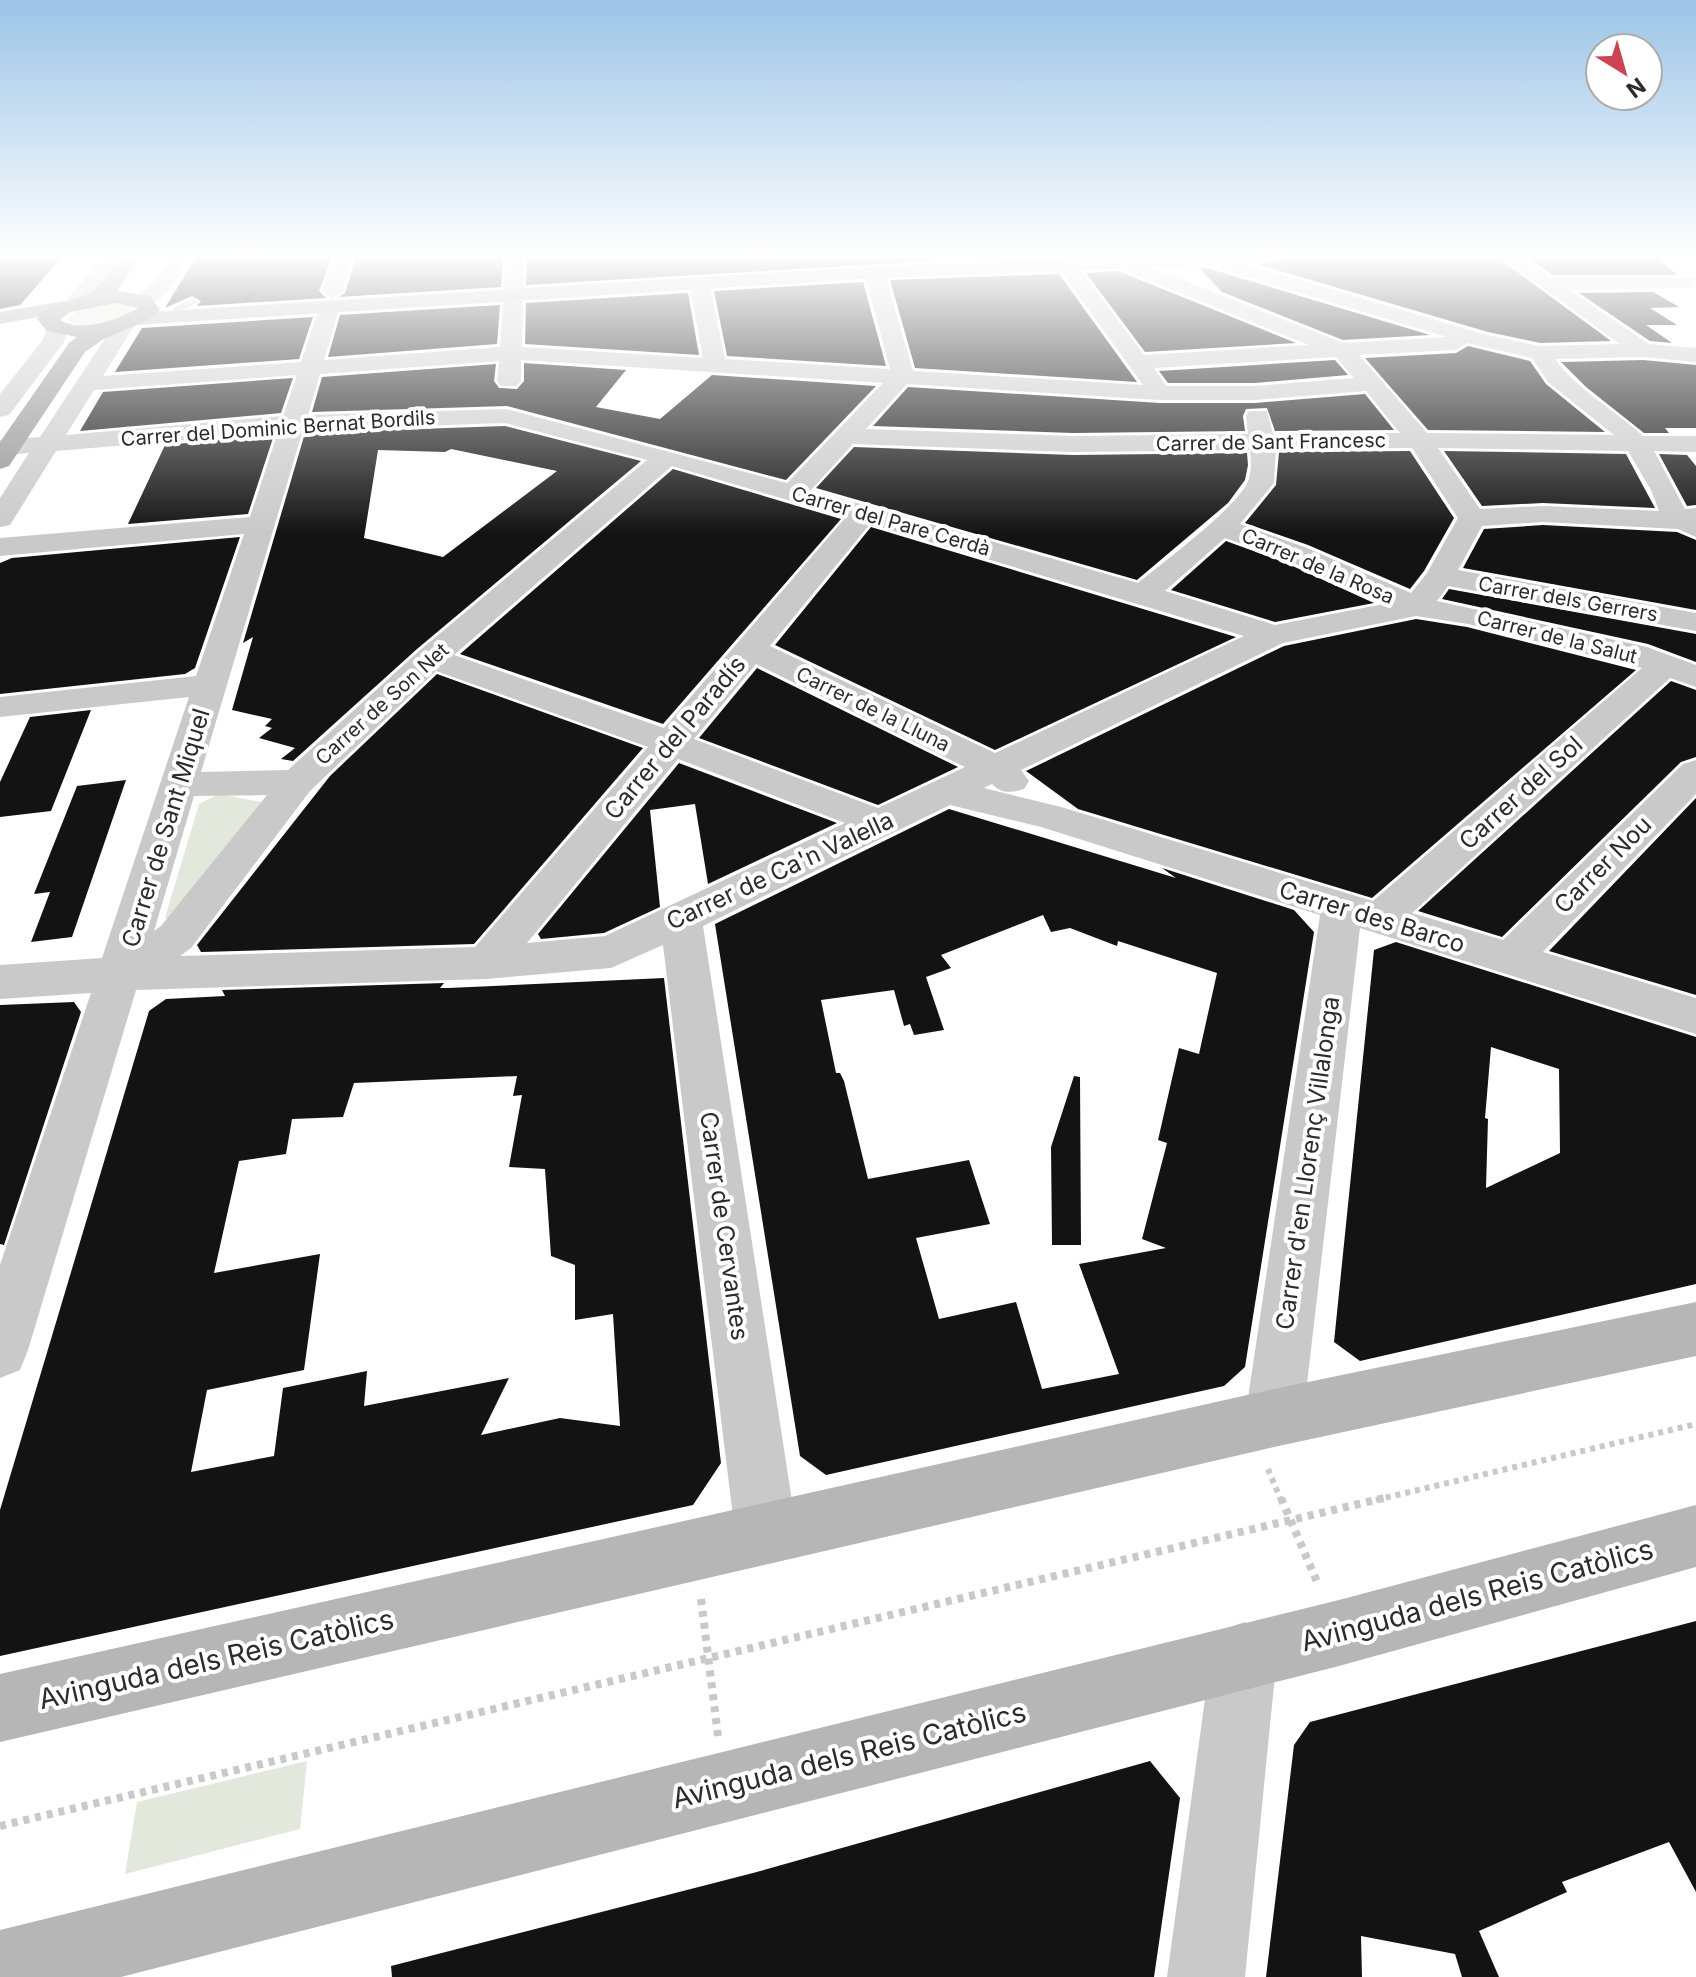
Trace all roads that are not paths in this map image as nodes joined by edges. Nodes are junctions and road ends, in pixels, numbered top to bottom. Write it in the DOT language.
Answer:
graph roads {
  1 [pos="47,349"];
  2 [pos="54,349"];
  3 [pos="108,349"];
  4 [pos="316,349"];
  5 [pos="511,349"];
  6 [pos="712,349"];
  7 [pos="896,349"];
  8 [pos="1130,349"];
  9 [pos="1339,349"];
  10 [pos="1367,349"];
  11 [pos="1522,349"];
  12 [pos="1643,350"];
  13 [pos="1343,351"];
  14 [pos="511,353"];
  15 [pos="1540,353"];
  16 [pos="1696,355"];
  17 [pos="1139,362"];
  18 [pos="715,365"];
  19 [pos="310,368"];
  20 [pos="903,375"];
  21 [pos="86,384"];
  22 [pos="1372,384"];
  23 [pos="1160,393"];
  24 [pos="1255,393"];
  25 [pos="0,410"];
  26 [pos="506,416"];
  27 [pos="293,423"];
  28 [pos="847,436"];
  29 [pos="1420,440"];
  30 [pos="1261,443"];
  31 [pos="49,444"];
  32 [pos="1637,444"];
  33 [pos="1696,444"];
  34 [pos="3,452"];
  35 [pos="667,457"];
  36 [pos="793,493"];
  37 [pos="864,514"];
  38 [pos="1472,518"];
  39 [pos="0,519"];
  40 [pos="1692,522"];
  41 [pos="261,524"];
  42 [pos="1220,527"];
  43 [pos="0,547"];
  44 [pos="1440,576"];
  45 [pos="1143,594"];
  46 [pos="1416,607"];
  47 [pos="1696,622"];
  48 [pos="1274,635"];
  49 [pos="750,649"];
  50 [pos="431,658"];
  51 [pos="1680,671"];
  52 [pos="211,685"];
  53 [pos="0,707"];
  54 [pos="671,743"];
  55 [pos="997,768"];
  56 [pos="1696,772"];
  57 [pos="297,782"];
  58 [pos="180,784"];
  59 [pos="948,792"];
  60 [pos="1048,816"];
  61 [pos="881,823"];
  62 [pos="1361,914"];
  63 [pos="681,918"];
  64 [pos="1510,959"];
  65 [pos="486,963"];
  66 [pos="121,974"];
  67 [pos="0,982"];
  68 [pos="1696,1016"];
  69 [pos="1696,1329"];
  70 [pos="0,1350"];
  71 [pos="1262,1420"];
  72 [pos="766,1533"];
  73 [pos="1696,1536"];
  74 [pos="1244,1655"];
  75 [pos="0,1708"];
  76 [pos="0,1969"];
  77 [pos="1206,1977"];
  1 -- 25 [label="street"];
  2 -- 34 [label="highway"];
  3 -- 21 [label="street"];
  4 -- 19 [label="street, Carrer de Sant Miquel"];
  5 -- 14 [label="street"];
  6 -- 18 [label="street"];
  7 -- 20 [label="street"];
  8 -- 17 [label="street"];
  9 -- 13 [label="street"];
  10 -- 13 [label="street"];
  11 -- 15 [label="street"];
  12 -- 15 [label="street"];
  12 -- 16 [label="street"];
  13 -- 17 [label="street"];
  13 -- 22 [label="street"];
  14 -- 18 [label="street"];
  14 -- 19 [label="street"];
  14 -- 26 [label="street"];
  15 -- 32 [label="street"];
  17 -- 23 [label="street"];
  18 -- 20 [label="street"];
  19 -- 21 [label="street"];
  19 -- 27 [label="street, Carrer de Sant Miquel"];
  20 -- 23 [label="street"];
  20 -- 28 [label="street"];
  21 -- 31 [label="street"];
  22 -- 24 [label="street"];
  22 -- 29 [label="street"];
  23 -- 24 [label="street"];
  24 -- 30 [label="street"];
  26 -- 27 [label="street, Carrer del Dominic Bernat Bordils"];
  26 -- 35 [label="street, Carrer del Pare Cerdà"];
  27 -- 31 [label="street, Carrer del Dominic Bernat Bordils"];
  27 -- 41 [label="street, Carrer de Sant Miquel"];
  28 -- 30 [label="street, Carrer de Sant Francesc"];
  28 -- 36 [label="street"];
  29 -- 30 [label="street, Carrer de Sant Francesc"];
  29 -- 32 [label="street, Carrer de Sant Francesc"];
  29 -- 38 [label="street"];
  30 -- 42 [label="street"];
  31 -- 34 [label="street, Carrer del Dominic Bernat Bordils"];
  31 -- 39 [label="street"];
  32 -- 33 [label="street, Carrer de Sant Francesc"];
  32 -- 40 [label="street"];
  35 -- 36 [label="street, Carrer del Pare Cerdà"];
  35 -- 50 [label="street, Carrer de Son Net"];
  36 -- 37 [label="street, Carrer del Pare Cerdà"];
  37 -- 45 [label="street, Carrer del Pare Cerdà"];
  37 -- 49 [label="street, Carrer del Paradís"];
  38 -- 40 [label="street"];
  38 -- 44 [label="street"];
  41 -- 43 [label="street"];
  41 -- 52 [label="street, Carrer de Sant Miquel"];
  42 -- 45 [label="street"];
  42 -- 46 [label="street, Carrer de la Rosa"];
  44 -- 46 [label="street"];
  44 -- 47 [label="street, Carrer dels Gerrers"];
  45 -- 48 [label="street, Carrer del Pare Cerdà"];
  46 -- 48 [label="street, Carrer de Ca'n Valella"];
  46 -- 51 [label="street, Carrer de la Salut"];
  48 -- 55 [label="street, Carrer de Ca'n Valella"];
  49 -- 54 [label="street, Carrer del Paradís"];
  49 -- 55 [label="street, Carrer de la Lluna"];
  50 -- 54 [label="street"];
  50 -- 57 [label="street, Carrer de Son Net"];
  51 -- 62 [label="street, Carrer del Sol"];
  52 -- 53 [label="street"];
  52 -- 58 [label="street, Carrer de Sant Miquel"];
  54 -- 61 [label="street"];
  54 -- 65 [label="street, Carrer del Paradís"];
  55 -- 59 [label="street, Carrer de Ca'n Valella"];
  55 -- 60 [label="street, Carrer des Barco"];
  56 -- 64 [label="street, Carrer Nou"];
  57 -- 58 [label="street"];
  57 -- 66 [label="street, Carrer de Son Net"];
  58 -- 66 [label="street, Carrer de Sant Miquel"];
  59 -- 60 [label="street, Carrer des Barco"];
  59 -- 61 [label="street, Carrer de Ca'n Valella"];
  60 -- 62 [label="street, Carrer des Barco"];
  61 -- 63 [label="street, Carrer de Ca'n Valella"];
  62 -- 64 [label="street, Carrer des Barco"];
  62 -- 71 [label="street, Carrer d'en Llorenç Villalonga"];
  63 -- 65 [label="street, Carrer de Ca'n Valella"];
  63 -- 72 [label="street, Carrer de Cervantes"];
  64 -- 68 [label="street, Carrer des Barco"];
  65 -- 66 [label="street, Carrer de Ca'n Valella"];
  66 -- 67 [label="street, Carrer de Ca'n Valella"];
  66 -- 70 [label="street, Carrer de Sant Miquel"];
  69 -- 71 [label="main road, Avinguda dels Reis Catòlics"];
  71 -- 72 [label="main road, Avinguda dels Reis Catòlics"];
  72 -- 75 [label="main road, Avinguda dels Reis Catòlics"];
  73 -- 74 [label="main road, Avinguda dels Reis Catòlics"];
  74 -- 76 [label="main road, Avinguda dels Reis Catòlics"];
  74 -- 77 [label="street"];
}
